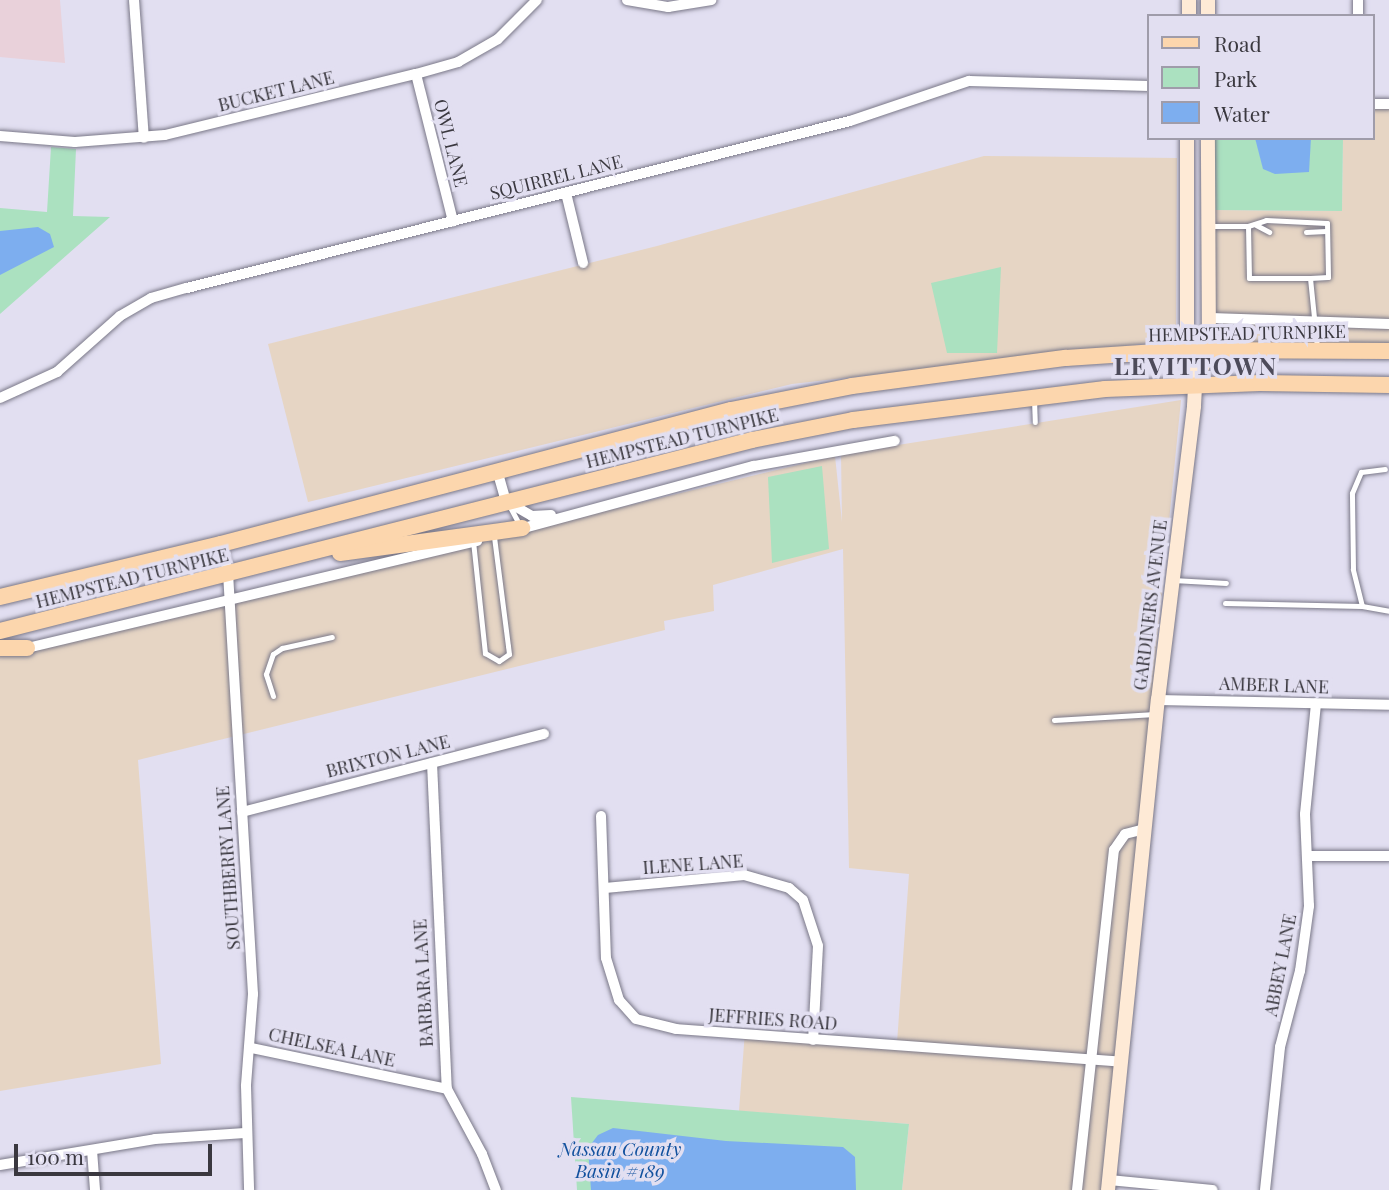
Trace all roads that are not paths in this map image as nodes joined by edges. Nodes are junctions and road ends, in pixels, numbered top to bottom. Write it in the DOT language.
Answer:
graph roads {
  1 [pos="134,0"];
  2 [pos="537,0"];
  3 [pos="627,0"];
  4 [pos="710,0"];
  5 [pos="416,74"];
  6 [pos="1148,86"];
  7 [pos="0,136"];
  8 [pos="144,138"];
  9 [pos="1187,140"];
  10 [pos="1208,140"];
  11 [pos="566,193"];
  12 [pos="453,221"];
  13 [pos="1256,225"];
  14 [pos="1208,226"];
  15 [pos="1248,226"];
  16 [pos="1326,231"];
  17 [pos="1269,232"];
  18 [pos="1306,232"];
  19 [pos="583,263"];
  20 [pos="1310,278"];
  21 [pos="1211,318"];
  22 [pos="1311,320"];
  23 [pos="1389,324"];
  24 [pos="1187,350"];
  25 [pos="1209,350"];
  26 [pos="1318,350"];
  27 [pos="1389,351"];
  28 [pos="1195,385"];
  29 [pos="1389,385"];
  30 [pos="1034,396"];
  31 [pos="0,398"];
  32 [pos="1035,422"];
  33 [pos="895,441"];
  34 [pos="1385,469"];
  35 [pos="497,470"];
  36 [pos="506,501"];
  37 [pos="561,515"];
  38 [pos="522,528"];
  39 [pos="494,537"];
  40 [pos="473,541"];
  41 [pos="220,544"];
  42 [pos="268,564"];
  43 [pos="228,573"];
  44 [pos="1173,580"];
  45 [pos="1226,583"];
  46 [pos="0,597"];
  47 [pos="229,597"];
  48 [pos="1225,603"];
  49 [pos="1362,606"];
  50 [pos="1389,611"];
  51 [pos="0,631"];
  52 [pos="332,637"];
  53 [pos="0,648"];
  54 [pos="27,648"];
  55 [pos="0,655"];
  56 [pos="272,696"];
  57 [pos="1316,704"];
  58 [pos="1389,705"];
  59 [pos="1157,707"];
  60 [pos="1054,720"];
  61 [pos="544,734"];
  62 [pos="432,763"];
  63 [pos="242,812"];
  64 [pos="601,816"];
  65 [pos="1145,829"];
  66 [pos="1307,856"];
  67 [pos="1389,856"];
  68 [pos="605,888"];
  69 [pos="813,1040"];
  70 [pos="251,1048"];
  71 [pos="1091,1060"];
  72 [pos="1121,1062"];
  73 [pos="447,1089"];
  74 [pos="246,1133"];
  75 [pos="92,1150"];
  76 [pos="0,1165"];
  77 [pos="1108,1185"];
  78 [pos="95,1190"];
  79 [pos="249,1190"];
  80 [pos="496,1190"];
  81 [pos="1077,1190"];
  82 [pos="1213,1190"];
  83 [pos="1265,1190"];
  1 -- 8 [label="street"];
  2 -- 5 [label="street, BUCKET LANE"];
  3 -- 4 [label="street"];
  5 -- 8 [label="street, BUCKET LANE"];
  5 -- 12 [label="street, OWL LANE"];
  6 -- 11 [label="street, SQUIRREL LANE"];
  7 -- 8 [label="street, BUCKET LANE"];
  9 -- 24 [label="main road"];
  10 -- 14 [label="main road"];
  11 -- 12 [label="street, SQUIRREL LANE"];
  11 -- 19 [label="street"];
  12 -- 31 [label="street, SQUIRREL LANE"];
  13 -- 15 [label="lane"];
  13 -- 16 [label="lane"];
  13 -- 17 [label="lane"];
  14 -- 15 [label="lane"];
  14 -- 21 [label="main road"];
  15 -- 20 [label="lane"];
  16 -- 18 [label="lane"];
  16 -- 20 [label="lane"];
  20 -- 22 [label="lane"];
  21 -- 22 [label="street"];
  21 -- 25 [label="main road"];
  22 -- 23 [label="street"];
  22 -- 26 [label="lane"];
  24 -- 25 [label="main road, HEMPSTEAD TURNPIKE"];
  24 -- 28 [label="main road"];
  24 -- 35 [label="main road, HEMPSTEAD TURNPIKE"];
  25 -- 26 [label="main road, HEMPSTEAD TURNPIKE"];
  25 -- 28 [label="main road"];
  26 -- 27 [label="main road, HEMPSTEAD TURNPIKE"];
  28 -- 29 [label="main road, HEMPSTEAD TURNPIKE"];
  28 -- 30 [label="main road, HEMPSTEAD TURNPIKE"];
  28 -- 44 [label="main road, GARDINERS AVENUE"];
  30 -- 32 [label="lane"];
  30 -- 36 [label="main road, HEMPSTEAD TURNPIKE"];
  33 -- 37 [label="street"];
  34 -- 49 [label="lane"];
  35 -- 36 [label="street"];
  35 -- 41 [label="main road, HEMPSTEAD TURNPIKE"];
  36 -- 37 [label="street"];
  36 -- 38 [label="lane"];
  36 -- 42 [label="main road, HEMPSTEAD TURNPIKE"];
  37 -- 38 [label="street"];
  38 -- 39 [label="street"];
  38 -- 42 [label="main road"];
  39 -- 40 [label="street"];
  39 -- 40 [label="lane"];
  40 -- 47 [label="street"];
  41 -- 43 [label="street, SOUTHBERRY LANE"];
  41 -- 46 [label="main road, HEMPSTEAD TURNPIKE"];
  42 -- 43 [label="main road, HEMPSTEAD TURNPIKE"];
  43 -- 47 [label="street, SOUTHBERRY LANE"];
  43 -- 51 [label="main road, HEMPSTEAD TURNPIKE"];
  44 -- 45 [label="lane"];
  44 -- 59 [label="main road, GARDINERS AVENUE"];
  47 -- 54 [label="street"];
  47 -- 63 [label="street, SOUTHBERRY LANE"];
  48 -- 49 [label="lane"];
  49 -- 50 [label="lane"];
  52 -- 56 [label="lane"];
  53 -- 54 [label="main road"];
  54 -- 55 [label="street"];
  57 -- 58 [label="street, AMBER LANE"];
  57 -- 59 [label="street, AMBER LANE"];
  57 -- 66 [label="street, ABBEY LANE"];
  59 -- 60 [label="lane"];
  59 -- 65 [label="main road, GARDINERS AVENUE"];
  61 -- 62 [label="street, BRIXTON LANE"];
  62 -- 63 [label="street, BRIXTON LANE"];
  62 -- 73 [label="street, BARBARA LANE"];
  63 -- 70 [label="street, SOUTHBERRY LANE"];
  64 -- 68 [label="street, JEFFRIES ROAD"];
  65 -- 71 [label="street"];
  65 -- 72 [label="main road, GARDINERS AVENUE"];
  66 -- 67 [label="street"];
  66 -- 83 [label="street, ABBEY LANE"];
  68 -- 69 [label="street, JEFFRIES ROAD"];
  68 -- 69 [label="street, ILENE LANE"];
  69 -- 71 [label="street, JEFFRIES ROAD"];
  70 -- 73 [label="street, CHELSEA LANE"];
  70 -- 74 [label="street, SOUTHBERRY LANE"];
  71 -- 72 [label="street, JEFFRIES ROAD"];
  71 -- 81 [label="street"];
  72 -- 77 [label="main road, GARDINERS AVENUE"];
  73 -- 80 [label="street, BARBARA LANE"];
  74 -- 75 [label="street"];
  74 -- 79 [label="street, SOUTHBERRY LANE"];
  75 -- 76 [label="street"];
  75 -- 78 [label="street"];
  77 -- 82 [label="street"];
}
